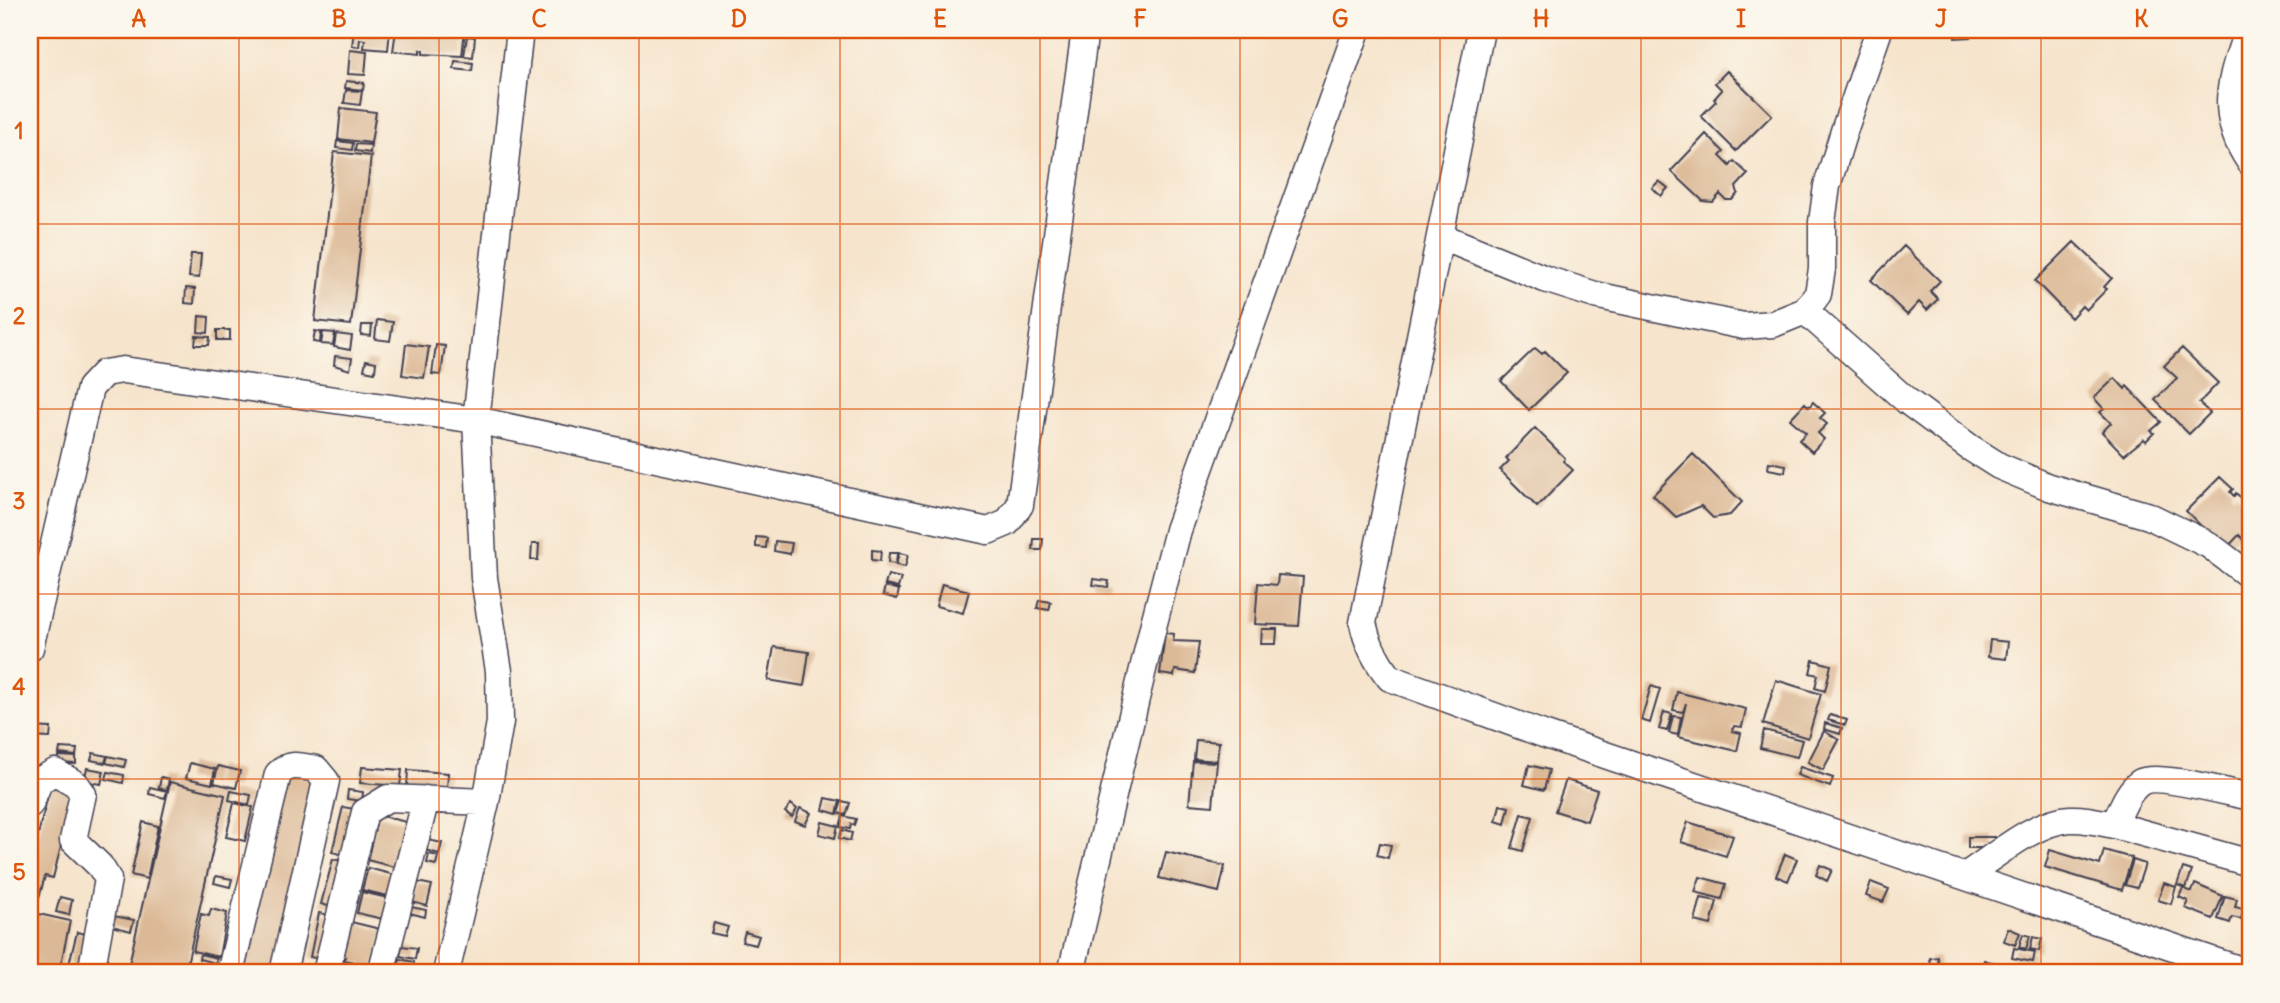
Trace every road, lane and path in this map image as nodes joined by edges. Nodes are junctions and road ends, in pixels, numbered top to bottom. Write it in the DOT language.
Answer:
graph roads {
  1 [pos="520,30"];
  2 [pos="1085,30"];
  3 [pos="1357,30"];
  4 [pos="1481,30"];
  5 [pos="1879,30"];
  6 [pos="2248,30"];
  7 [pos="2250,162"];
  8 [pos="1440,236"];
  9 [pos="1805,312"];
  10 [pos="476,420"];
  11 [pos="2250,576"];
  12 [pos="30,649"];
  13 [pos="2250,797"];
  14 [pos="426,799"];
  15 [pos="486,802"];
  16 [pos="30,804"];
  17 [pos="2114,825"];
  18 [pos="2250,863"];
  19 [pos="1965,876"];
  20 [pos="91,973"];
  21 [pos="230,973"];
  22 [pos="283,973"];
  23 [pos="326,973"];
  24 [pos="381,973"];
  25 [pos="446,973"];
  26 [pos="1070,973"];
  27 [pos="2250,973"];
  1 -- 10 [label="street"];
  2 -- 10 [label="street"];
  3 -- 26 [label="street"];
  4 -- 8 [label="street"];
  5 -- 9 [label="street"];
  6 -- 7 [label="street"];
  8 -- 9 [label="street"];
  8 -- 19 [label="street"];
  9 -- 11 [label="street"];
  10 -- 12 [label="street"];
  10 -- 15 [label="street"];
  13 -- 17 [label="street"];
  14 -- 15 [label="street"];
  14 -- 23 [label="street"];
  14 -- 24 [label="street"];
  15 -- 25 [label="street"];
  16 -- 20 [label="street"];
  17 -- 18 [label="street"];
  17 -- 19 [label="street"];
  19 -- 27 [label="street"];
  21 -- 22 [label="street"];
}
